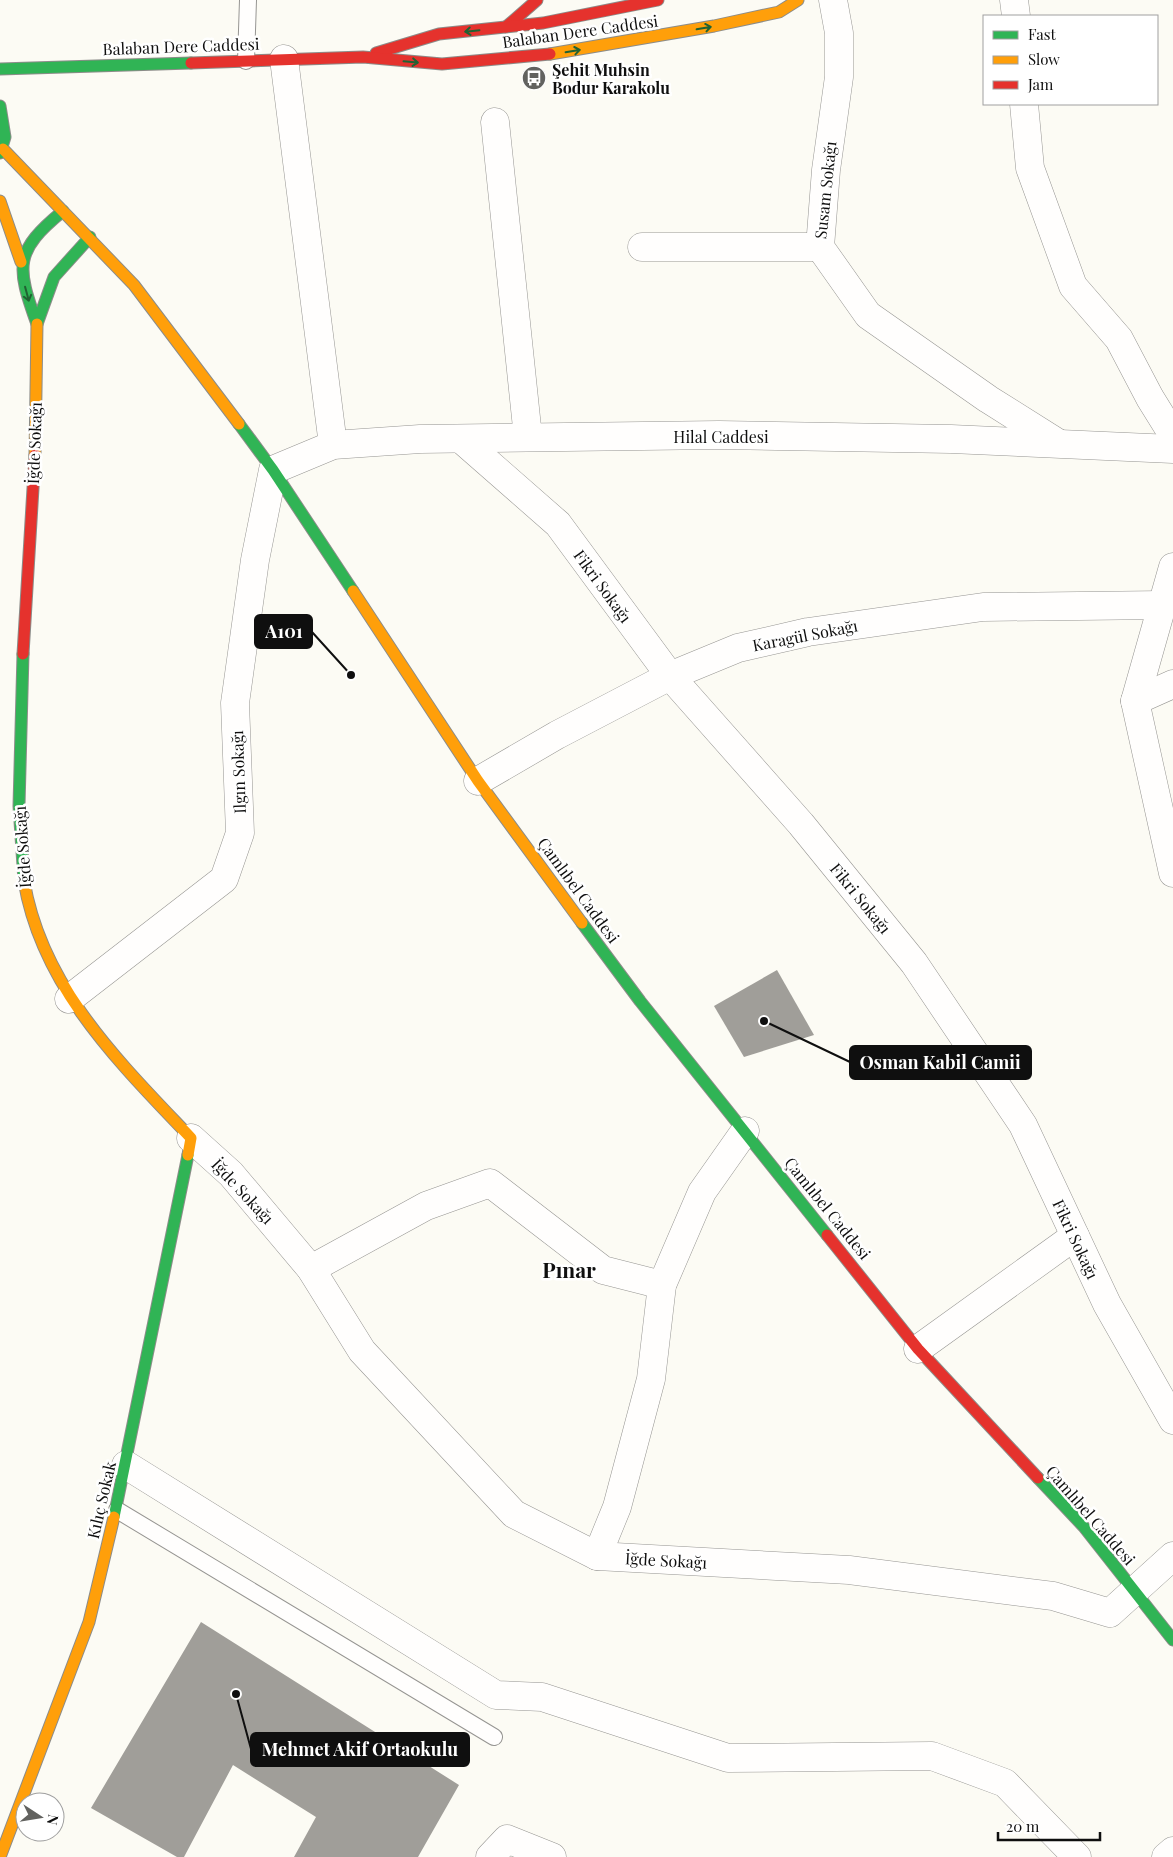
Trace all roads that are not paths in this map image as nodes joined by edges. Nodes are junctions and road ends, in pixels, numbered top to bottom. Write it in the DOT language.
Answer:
graph roads {
  1 [pos="248,0"];
  2 [pos="537,0"];
  3 [pos="798,0"];
  4 [pos="833,0"];
  5 [pos="1014,0"];
  6 [pos="652,3"];
  7 [pos="620,12"];
  8 [pos="1016,15"];
  9 [pos="506,27"];
  10 [pos="626,42"];
  11 [pos="362,57"];
  12 [pos="284,59"];
  13 [pos="246,61"];
  14 [pos="0,69"];
  15 [pos="1024,105"];
  16 [pos="0,106"];
  17 [pos="495,122"];
  18 [pos="2,151"];
  19 [pos="0,201"];
  20 [pos="64,211"];
  21 [pos="90,238"];
  22 [pos="642,247"];
  23 [pos="820,247"];
  24 [pos="21,262"];
  25 [pos="36,324"];
  26 [pos="1173,435"];
  27 [pos="528,437"];
  28 [pos="461,438"];
  29 [pos="1059,444"];
  30 [pos="333,445"];
  31 [pos="1173,450"];
  32 [pos="273,470"];
  33 [pos="1173,567"];
  34 [pos="1163,605"];
  35 [pos="670,676"];
  36 [pos="1173,684"];
  37 [pos="1135,701"];
  38 [pos="478,781"];
  39 [pos="1173,873"];
  40 [pos="69,999"];
  41 [pos="745,1131"];
  42 [pos="191,1138"];
  43 [pos="1075,1236"];
  44 [pos="312,1269"];
  45 [pos="662,1285"];
  46 [pos="918,1348"];
  47 [pos="1173,1420"];
  48 [pos="126,1466"];
  49 [pos="117,1510"];
  50 [pos="597,1556"];
  51 [pos="1173,1556"];
  52 [pos="1134,1591"];
  53 [pos="1173,1640"];
  54 [pos="494,1737"];
  55 [pos="1173,1851"];
  56 [pos="0,1857"];
  57 [pos="490,1857"];
  58 [pos="552,1857"];
  59 [pos="1077,1857"];
  60 [pos="1166,1857"];
  1 -- 13 [label="lane"];
  2 -- 9 [label="main road"];
  10 -- 3 [label="main road, Balaban Dere Caddesi, one-way"];
  4 -- 23 [label="street, Susam Sokağı"];
  5 -- 8 [label="street"];
  6 -- 7 [label="main road, Balaban Dere Caddesi"];
  7 -- 9 [label="main road, Balaban Dere Caddesi"];
  7 -- 10 [label="main road"];
  9 -- 11 [label="main road, Balaban Dere Caddesi, one-way"];
  11 -- 10 [label="main road, Balaban Dere Caddesi, one-way"];
  11 -- 12 [label="main road, Balaban Dere Caddesi"];
  12 -- 13 [label="main road, Balaban Dere Caddesi"];
  12 -- 30 [label="street"];
  13 -- 14 [label="main road, Balaban Dere Caddesi"];
  15 -- 26 [label="street"];
  16 -- 18 [label="main road"];
  17 -- 27 [label="street"];
  18 -- 20 [label="main road, Çamlıbel Caddesi"];
  19 -- 24 [label="main road"];
  20 -- 21 [label="main road, Çamlıbel Caddesi"];
  20 -- 24 [label="main road"];
  21 -- 25 [label="main road"];
  21 -- 32 [label="main road, Çamlıbel Caddesi"];
  22 -- 23 [label="street"];
  23 -- 29 [label="street, Susam Sokağı"];
  24 -- 25 [label="main road, one-way"];
  25 -- 40 [label="main road, İğde Sokağı"];
  27 -- 28 [label="street, Hilal Caddesi"];
  27 -- 29 [label="street, Hilal Caddesi"];
  28 -- 30 [label="street, Hilal Caddesi"];
  28 -- 35 [label="street, Fikri Sokağı"];
  29 -- 31 [label="street, Hilal Caddesi"];
  30 -- 32 [label="street, Hilal Caddesi"];
  32 -- 38 [label="main road, Çamlıbel Caddesi"];
  32 -- 40 [label="street, Ilgın Sokağı"];
  33 -- 34 [label="street"];
  34 -- 35 [label="street, Karagül Sokağı"];
  34 -- 37 [label="street"];
  35 -- 38 [label="street, Karagül Sokağı"];
  35 -- 43 [label="street, Fikri Sokağı"];
  36 -- 37 [label="street"];
  37 -- 39 [label="street"];
  38 -- 41 [label="main road, Çamlıbel Caddesi"];
  40 -- 42 [label="main road, İğde Sokağı"];
  41 -- 45 [label="street"];
  41 -- 46 [label="main road, Çamlıbel Caddesi"];
  42 -- 44 [label="street, İğde Sokağı"];
  42 -- 48 [label="main road, Kılıç Sokak"];
  43 -- 46 [label="street"];
  43 -- 47 [label="street, Fikri Sokağı"];
  44 -- 45 [label="street"];
  44 -- 50 [label="street, İğde Sokağı"];
  45 -- 50 [label="street"];
  46 -- 52 [label="main road, Çamlıbel Caddesi"];
  48 -- 49 [label="main road, Kılıç Sokak"];
  48 -- 59 [label="street"];
  49 -- 54 [label="lane"];
  49 -- 56 [label="main road, Kılıç Sokak"];
  50 -- 52 [label="street, İğde Sokağı"];
  51 -- 52 [label="street"];
  52 -- 53 [label="main road, Çamlıbel Caddesi"];
  55 -- 60 [label="street"];
  57 -- 58 [label="street"];
}
